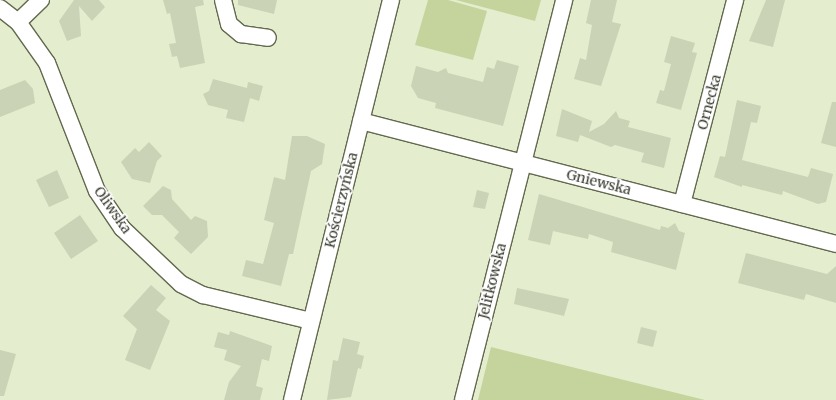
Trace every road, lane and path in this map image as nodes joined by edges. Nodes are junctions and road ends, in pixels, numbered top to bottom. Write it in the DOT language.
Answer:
graph roads {
  1 [pos="41,0"];
  2 [pos="223,0"];
  3 [pos="391,0"];
  4 [pos="564,0"];
  5 [pos="735,0"];
  6 [pos="0,8"];
  7 [pos="18,22"];
  8 [pos="268,38"];
  9 [pos="361,121"];
  10 [pos="521,162"];
  11 [pos="682,204"];
  12 [pos="836,244"];
  13 [pos="311,321"];
  14 [pos="292,400"];
  15 [pos="463,400"];
  1 -- 7 [label="street"];
  2 -- 8 [label="street"];
  3 -- 9 [label="street, Kościerzyńska"];
  4 -- 10 [label="street"];
  5 -- 11 [label="street, Ornecka"];
  6 -- 7 [label="street, Oliwska"];
  7 -- 13 [label="street, Oliwska"];
  9 -- 10 [label="street, Gniewska"];
  9 -- 13 [label="street, Kościerzyńska"];
  10 -- 11 [label="street, Gniewska"];
  10 -- 15 [label="street, Jelitkowska"];
  11 -- 12 [label="street, Gniewska"];
  13 -- 14 [label="street, Kościerzyńska"];
}
